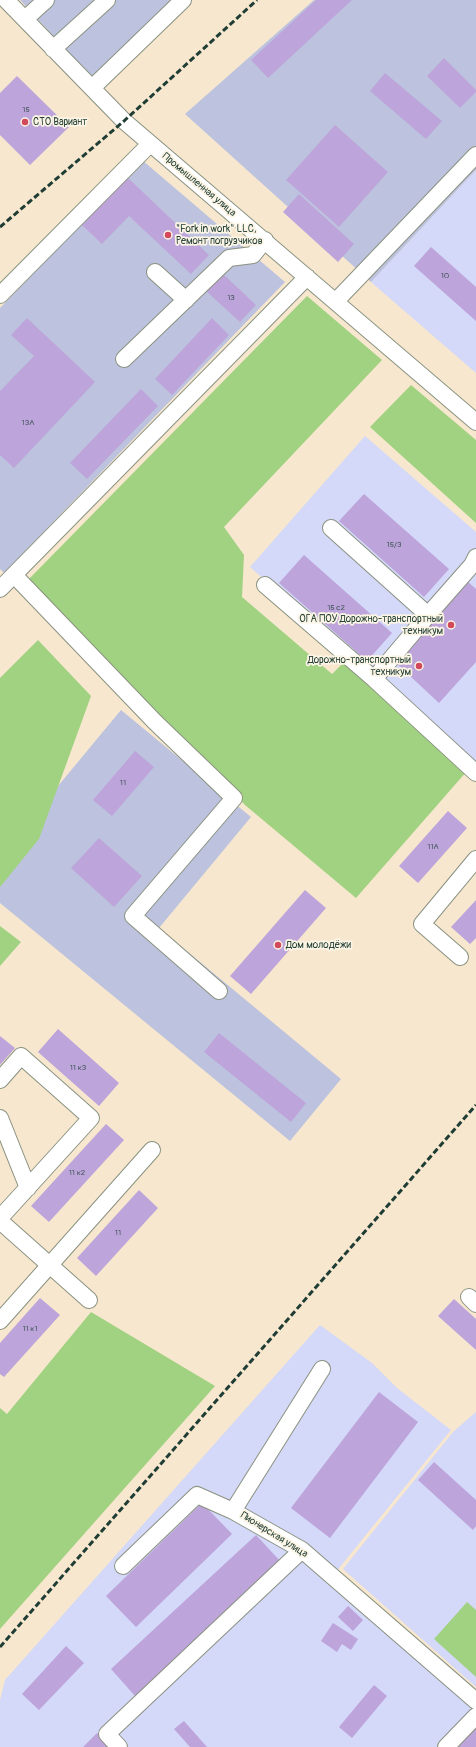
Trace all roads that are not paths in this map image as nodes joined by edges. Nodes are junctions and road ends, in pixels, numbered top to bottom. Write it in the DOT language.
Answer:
graph roads {
  1 [pos="6,0"];
  2 [pos="46,0"];
  3 [pos="107,0"];
  4 [pos="183,0"];
  5 [pos="25,19"];
  6 [pos="53,49"];
  7 [pos="92,88"];
  8 [pos="150,144"];
  9 [pos="476,155"];
  10 [pos="265,240"];
  11 [pos="155,272"];
  12 [pos="307,277"];
  13 [pos="0,295"];
  14 [pos="186,300"];
  15 [pos="336,301"];
  16 [pos="124,359"];
  17 [pos="476,422"];
  18 [pos="331,528"];
  19 [pos="476,557"];
  20 [pos="14,575"];
  21 [pos="265,585"];
  22 [pos="0,589"];
  23 [pos="428,615"];
  24 [pos="374,679"];
  25 [pos="476,773"];
  26 [pos="476,859"];
  27 [pos="460,957"];
  28 [pos="219,991"];
  29 [pos="0,1080"];
  30 [pos="0,1118"];
  31 [pos="152,1150"];
  32 [pos="28,1188"];
  33 [pos="0,1220"];
  34 [pos="50,1265"];
  35 [pos="89,1300"];
  36 [pos="0,1321"];
  37 [pos="322,1369"];
  38 [pos="233,1510"];
  39 [pos="302,1550"];
  40 [pos="123,1566"];
  41 [pos="476,1701"];
  42 [pos="476,1716"];
  43 [pos="120,1747"];
  44 [pos="446,1747"];
  1 -- 5 [label="street, Промышленная улица"];
  2 -- 5 [label="street"];
  3 -- 6 [label="street"];
  4 -- 7 [label="street"];
  5 -- 6 [label="street, Промышленная улица"];
  6 -- 7 [label="street, Промышленная улица"];
  7 -- 8 [label="street, Промышленная улица"];
  8 -- 10 [label="street, Промышленная улица"];
  8 -- 13 [label="street"];
  9 -- 15 [label="street"];
  10 -- 12 [label="street, Промышленная улица"];
  10 -- 14 [label="street"];
  11 -- 14 [label="street"];
  12 -- 15 [label="street, Промышленная улица"];
  12 -- 20 [label="street"];
  14 -- 16 [label="street"];
  15 -- 17 [label="street, Промышленная улица"];
  18 -- 23 [label="street"];
  19 -- 23 [label="street"];
  20 -- 22 [label="street"];
  20 -- 28 [label="street"];
  21 -- 24 [label="street"];
  23 -- 24 [label="street"];
  24 -- 25 [label="street"];
  26 -- 27 [label="street"];
  29 -- 32 [label="street"];
  30 -- 32 [label="street"];
  31 -- 34 [label="street"];
  32 -- 33 [label="street"];
  33 -- 34 [label="street"];
  34 -- 35 [label="street"];
  34 -- 36 [label="street"];
  37 -- 38 [label="street"];
  38 -- 39 [label="street, Пионерская улица"];
  38 -- 40 [label="street, Пионерская улица"];
  39 -- 41 [label="street, Пионерская улица"];
  39 -- 43 [label="street"];
  42 -- 44 [label="street"];
}
